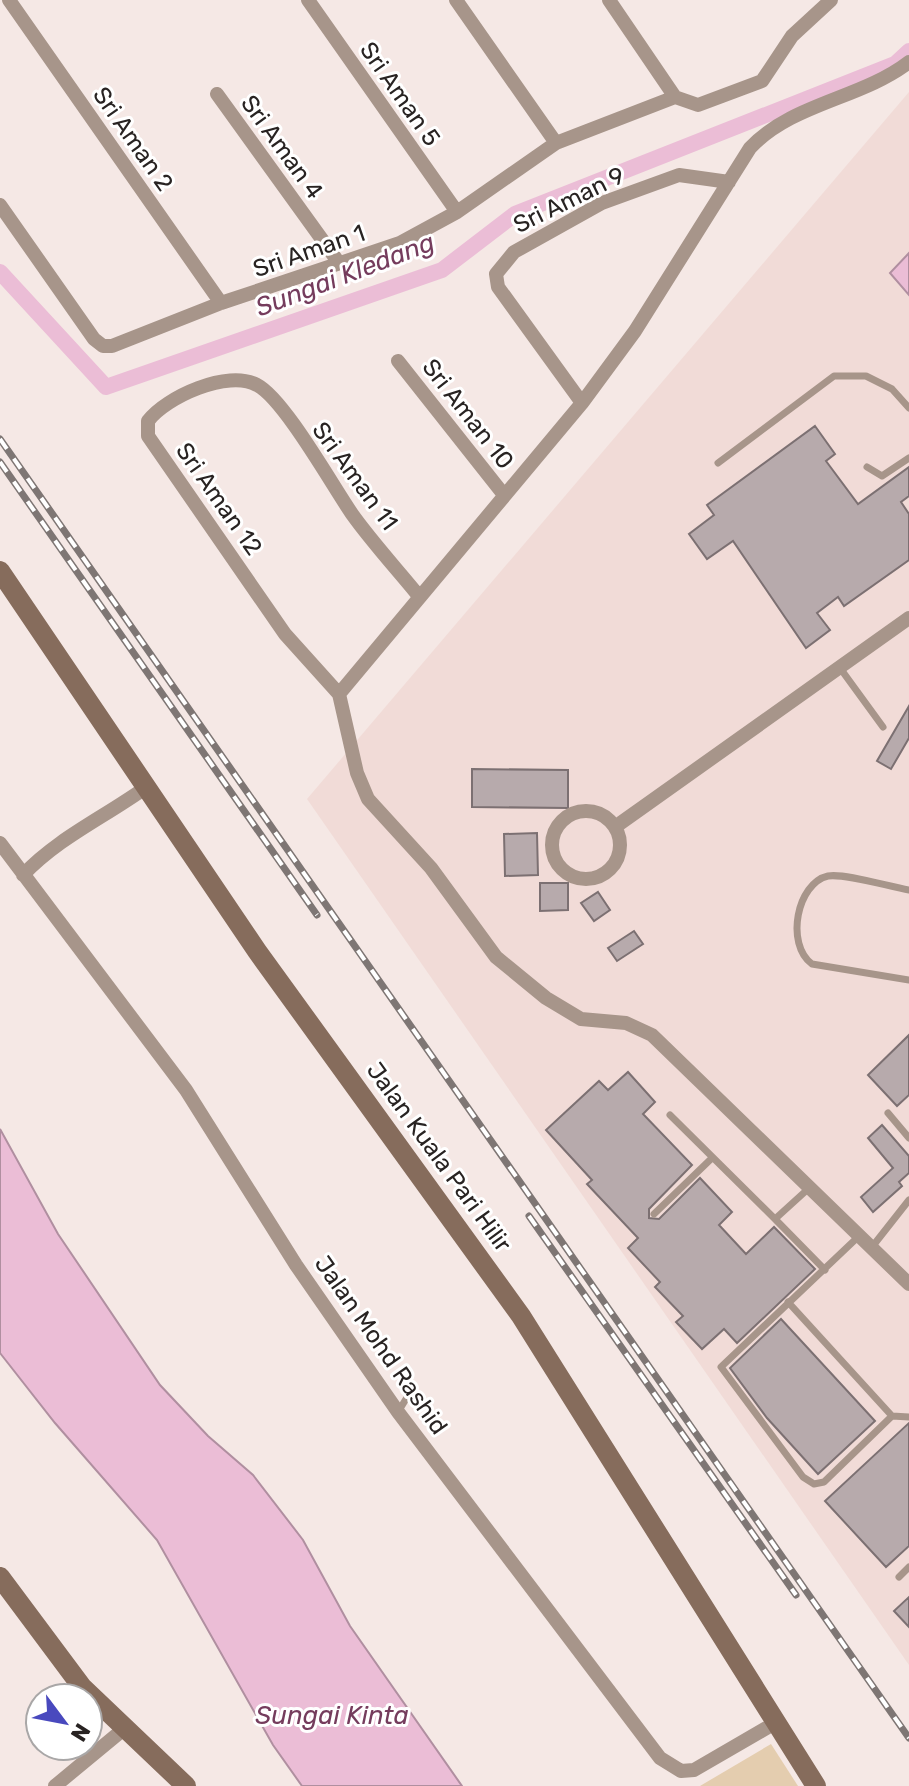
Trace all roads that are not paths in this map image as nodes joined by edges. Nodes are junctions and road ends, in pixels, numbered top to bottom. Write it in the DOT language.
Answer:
graph roads {
  1 [pos="9,0"];
  2 [pos="308,0"];
  3 [pos="456,0"];
  4 [pos="609,0"];
  5 [pos="831,0"];
  6 [pos="909,62"];
  7 [pos="217,94"];
  8 [pos="675,97"];
  9 [pos="556,143"];
  10 [pos="729,182"];
  11 [pos="0,205"];
  12 [pos="457,212"];
  13 [pos="339,263"];
  14 [pos="221,303"];
  15 [pos="398,361"];
  16 [pos="257,384"];
  17 [pos="582,403"];
  18 [pos="909,408"];
  19 [pos="909,458"];
  20 [pos="718,463"];
  21 [pos="867,467"];
  22 [pos="504,495"];
  23 [pos="0,571"];
  24 [pos="418,595"];
  25 [pos="909,618"];
  26 [pos="839,666"];
  27 [pos="339,694"];
  28 [pos="883,727"];
  29 [pos="145,788"];
  30 [pos="615,827"];
  31 [pos="0,843"];
  32 [pos="23,875"];
  33 [pos="909,890"];
  34 [pos="909,980"];
  35 [pos="888,1113"];
  36 [pos="670,1115"];
  37 [pos="909,1138"];
  38 [pos="712,1158"];
  39 [pos="808,1189"];
  40 [pos="909,1200"];
  41 [pos="654,1214"];
  42 [pos="775,1219"];
  43 [pos="858,1237"];
  44 [pos="871,1249"];
  45 [pos="825,1270"];
  46 [pos="909,1284"];
  47 [pos="788,1302"];
  48 [pos="414,1386"];
  49 [pos="398,1412"];
  50 [pos="892,1416"];
  51 [pos="909,1417"];
  52 [pos="909,1567"];
  53 [pos="0,1577"];
  54 [pos="899,1577"];
  55 [pos="775,1723"];
  56 [pos="125,1728"];
  57 [pos="55,1786"];
  58 [pos="186,1786"];
  59 [pos="816,1786"];
  1 -- 14 [label="street, Sri Aman 2"];
  2 -- 12 [label="street, Sri Aman 5"];
  3 -- 9 [label="street"];
  4 -- 8 [label="street"];
  5 -- 8 [label="street"];
  6 -- 10 [label="street"];
  7 -- 13 [label="street, Sri Aman 4"];
  8 -- 9 [label="street, Sri Aman 1"];
  9 -- 12 [label="street, Sri Aman 1"];
  10 -- 17 [label="street"];
  10 -- 17 [label="street, Sri Aman 9"];
  11 -- 14 [label="street, Sri Aman 1"];
  12 -- 13 [label="street, Sri Aman 1"];
  13 -- 14 [label="street, Sri Aman 1"];
  15 -- 22 [label="street, Sri Aman 10"];
  16 -- 24 [label="street, Sri Aman 11"];
  16 -- 27 [label="street, Sri Aman 12"];
  17 -- 22 [label="street"];
  18 -- 20 [label="lane"];
  19 -- 21 [label="lane"];
  22 -- 24 [label="street"];
  23 -- 29 [label="street, Jalan Kuala Pari Hilir"];
  24 -- 27 [label="street"];
  25 -- 26 [label="street"];
  26 -- 28 [label="lane"];
  26 -- 30 [label="street"];
  27 -- 39 [label="street"];
  29 -- 32 [label="street"];
  29 -- 55 [label="street, Jalan Kuala Pari Hilir"];
  30 -- 30 [label="street"];
  31 -- 32 [label="street, Jalan Mohd Rashid"];
  32 -- 49 [label="street, Jalan Mohd Rashid"];
  33 -- 34 [label="lane"];
  35 -- 37 [label="lane"];
  36 -- 38 [label="lane"];
  38 -- 41 [label="lane"];
  38 -- 42 [label="lane"];
  39 -- 42 [label="lane"];
  39 -- 43 [label="street"];
  40 -- 44 [label="lane"];
  42 -- 45 [label="lane"];
  43 -- 44 [label="street"];
  43 -- 45 [label="lane"];
  44 -- 46 [label="street"];
  45 -- 47 [label="lane"];
  47 -- 50 [label="lane"];
  47 -- 50 [label="lane"];
  48 -- 49 [label="lane"];
  49 -- 55 [label="street, Jalan Mohd Rashid"];
  50 -- 51 [label="lane"];
  52 -- 54 [label="lane"];
  53 -- 56 [label="street"];
  55 -- 59 [label="street, Jalan Kuala Pari Hilir"];
  56 -- 57 [label="street"];
  56 -- 58 [label="street"];
}
